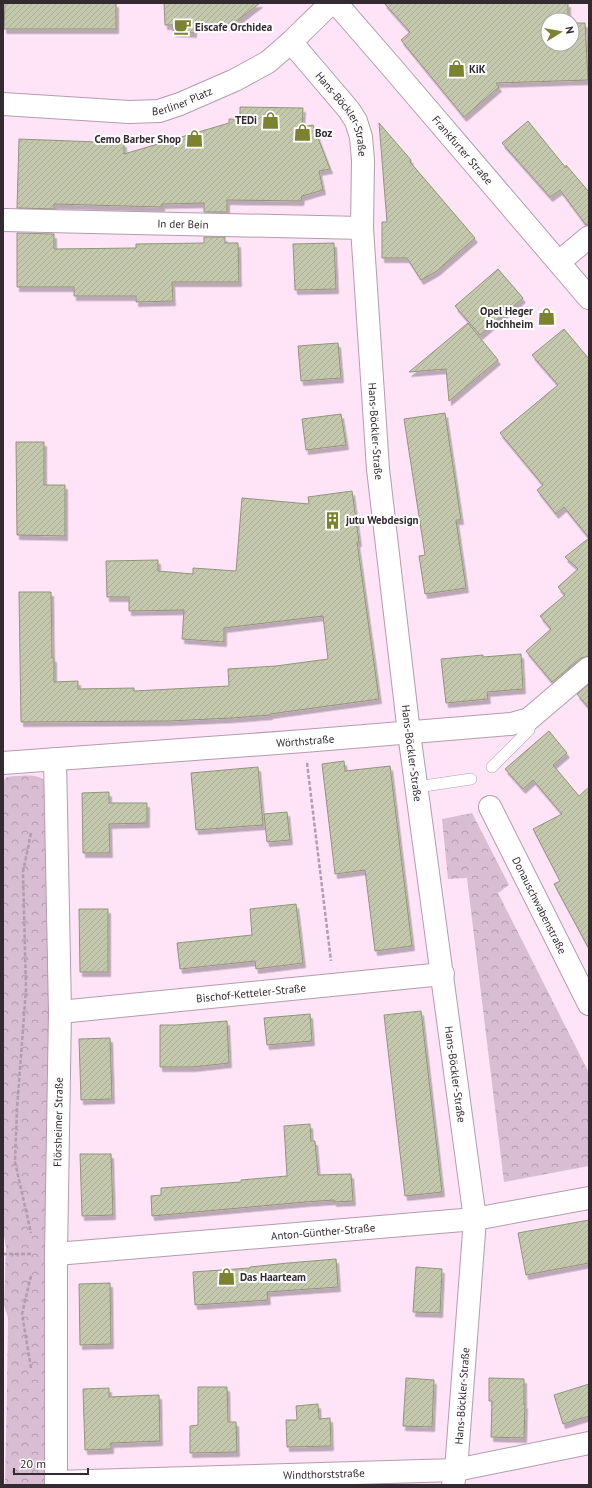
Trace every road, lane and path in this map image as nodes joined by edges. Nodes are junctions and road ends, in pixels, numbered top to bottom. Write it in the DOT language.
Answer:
graph roads {
  1 [pos="331,3"];
  2 [pos="336,3"];
  3 [pos="291,42"];
  4 [pos="3,104"];
  5 [pos="3,220"];
  6 [pos="362,228"];
  7 [pos="589,237"];
  8 [pos="559,262"];
  9 [pos="589,298"];
  10 [pos="589,668"];
  11 [pos="528,719"];
  12 [pos="409,732"];
  13 [pos="304,741"];
  14 [pos="55,759"];
  15 [pos="3,763"];
  16 [pos="492,767"];
  17 [pos="471,779"];
  18 [pos="417,787"];
  19 [pos="490,807"];
  20 [pos="31,833"];
  21 [pos="443,974"];
  22 [pos="334,984"];
  23 [pos="589,1004"];
  24 [pos="60,1012"];
  25 [pos="589,1198"];
  26 [pos="476,1219"];
  27 [pos="33,1239"];
  28 [pos="3,1254"];
  29 [pos="24,1254"];
  30 [pos="56,1254"];
  31 [pos="32,1269"];
  32 [pos="32,1375"];
  33 [pos="589,1443"];
  34 [pos="455,1477"];
  35 [pos="56,1483"];
  1 -- 3 [label="street, Berliner Platz"];
  2 -- 8 [label="street, Frankfurter Straße"];
  3 -- 4 [label="street, Berliner Platz"];
  3 -- 6 [label="street, Hans-Böckler-Straße"];
  5 -- 6 [label="street, In der Bein"];
  6 -- 12 [label="street, Hans-Böckler-Straße"];
  7 -- 8 [label="street"];
  8 -- 9 [label="street, Frankfurter Straße"];
  10 -- 11 [label="street, Wörthstraße"];
  11 -- 12 [label="street, Wörthstraße"];
  11 -- 16 [label="lane"];
  12 -- 13 [label="street, Wörthstraße"];
  12 -- 18 [label="street, Hans-Böckler-Straße"];
  13 -- 14 [label="street, Wörthstraße"];
  13 -- 22 [label="path"];
  14 -- 15 [label="street, Wörthstraße"];
  14 -- 24 [label="street, Flörsheimer Straße"];
  17 -- 18 [label="lane"];
  18 -- 21 [label="street, Hans-Böckler-Straße"];
  19 -- 23 [label="street, Donauschwabenstraße"];
  20 -- 27 [label="path"];
  21 -- 22 [label="street, Bischof-Ketteler-Straße"];
  21 -- 26 [label="street, Hans-Böckler-Straße"];
  22 -- 24 [label="street, Bischof-Ketteler-Straße"];
  24 -- 30 [label="street, Flörsheimer Straße"];
  25 -- 26 [label="street, Anton-Günther-Straße"];
  26 -- 30 [label="street, Anton-Günther-Straße"];
  26 -- 34 [label="street, Hans-Böckler-Straße"];
  28 -- 29 [label="path"];
  30 -- 35 [label="street, Flörsheimer Straße"];
  31 -- 32 [label="path"];
  33 -- 34 [label="street, Windthorststraße"];
  34 -- 35 [label="street, Windthorststraße"];
}
